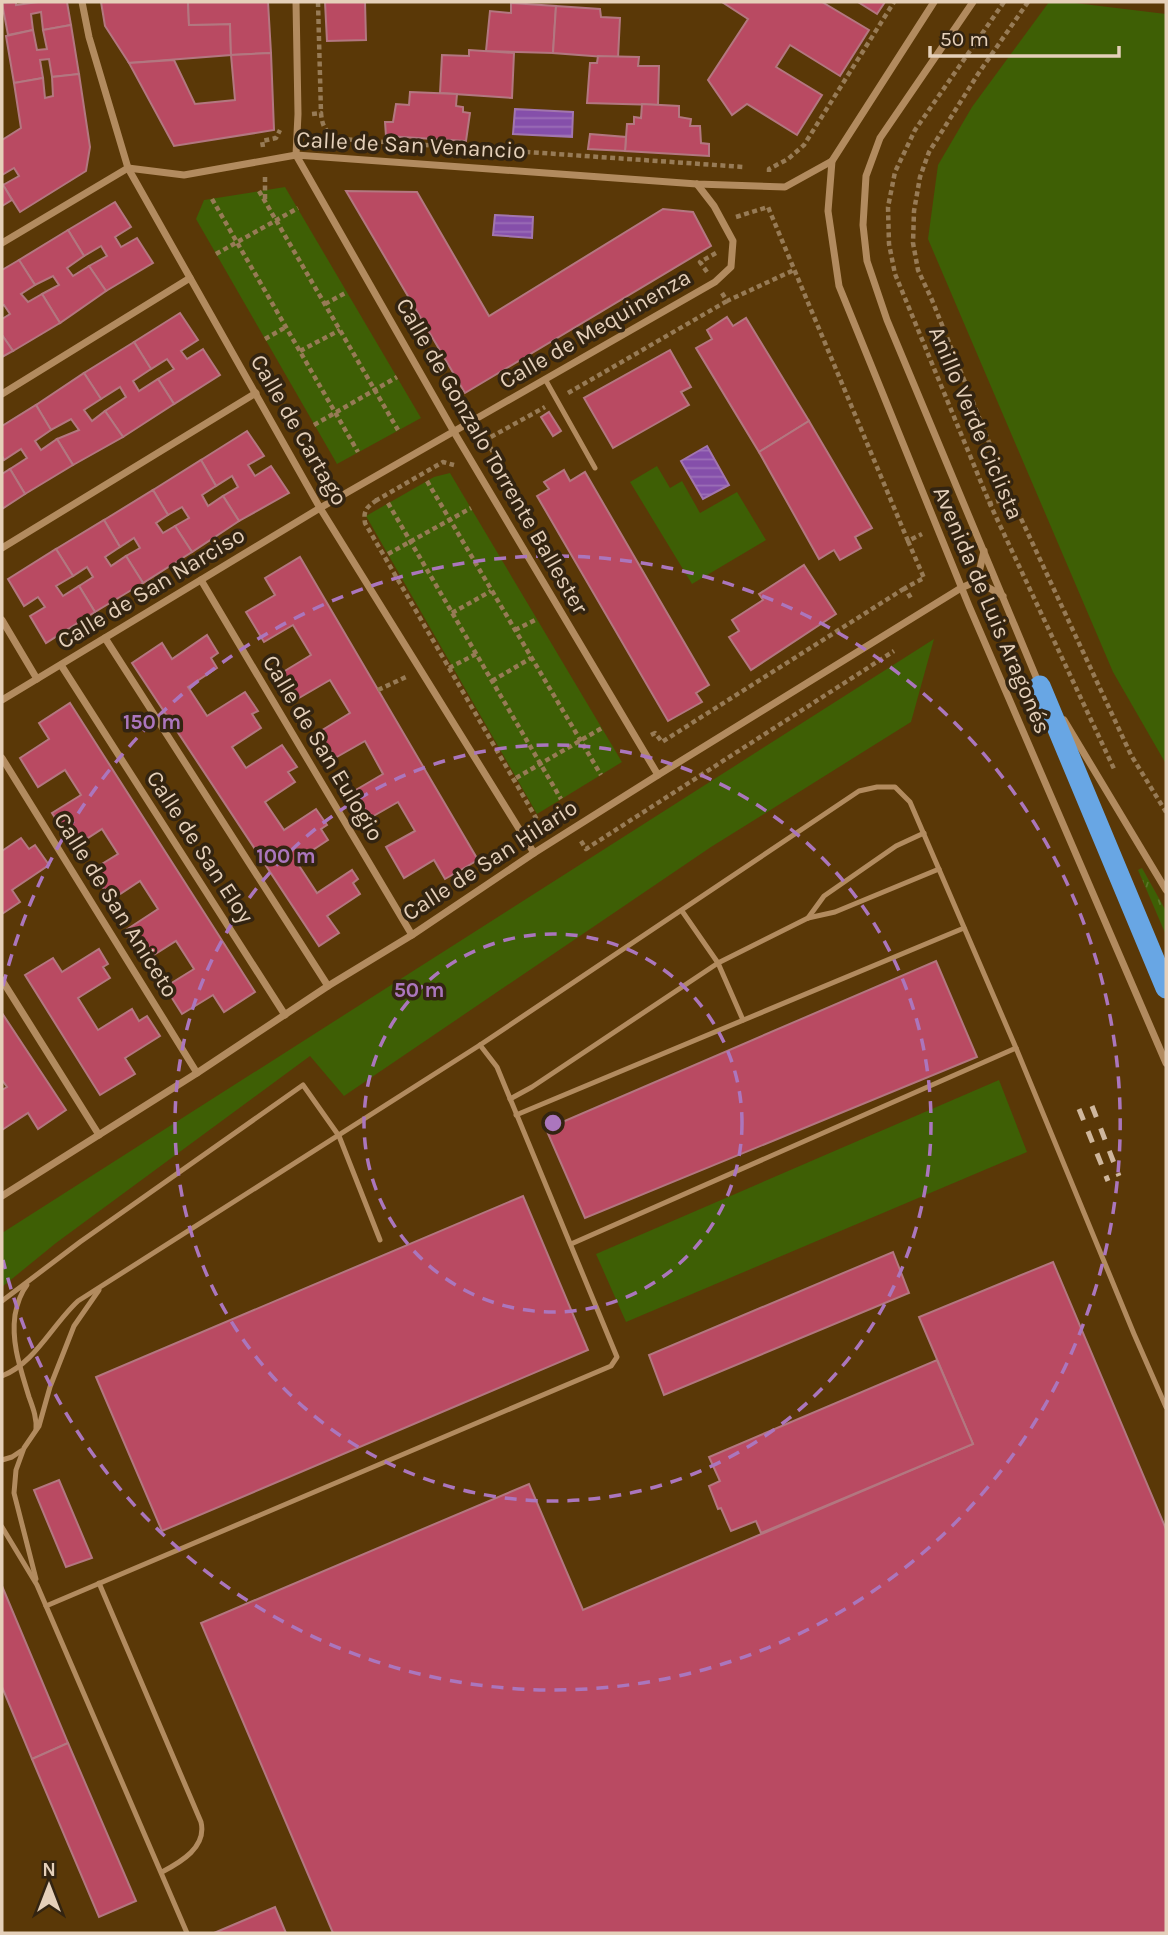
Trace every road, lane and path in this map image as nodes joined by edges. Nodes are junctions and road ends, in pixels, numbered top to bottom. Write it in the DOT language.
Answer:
graph roads {
  1 [pos="82,2"];
  2 [pos="296,2"];
  3 [pos="318,2"];
  4 [pos="894,2"];
  5 [pos="933,2"];
  6 [pos="973,2"];
  7 [pos="1004,2"];
  8 [pos="1028,2"];
  9 [pos="321,113"];
  10 [pos="296,155"];
  11 [pos="832,161"];
  12 [pos="128,168"];
  13 [pos="697,184"];
  14 [pos="770,186"];
  15 [pos="259,191"];
  16 [pos="212,199"];
  17 [pos="298,208"];
  18 [pos="276,220"];
  19 [pos="722,221"];
  20 [pos="237,242"];
  21 [pos="2,243"];
  22 [pos="216,254"];
  23 [pos="190,278"];
  24 [pos="347,292"];
  25 [pos="727,301"];
  26 [pos="325,304"];
  27 [pos="286,327"];
  28 [pos="340,330"];
  29 [pos="265,339"];
  30 [pos="300,351"];
  31 [pos="397,377"];
  32 [pos="545,379"];
  33 [pos="375,390"];
  34 [pos="256,393"];
  35 [pos="2,394"];
  36 [pos="557,400"];
  37 [pos="335,412"];
  38 [pos="314,425"];
  39 [pos="398,430"];
  40 [pos="454,432"];
  41 [pos="358,453"];
  42 [pos="475,468"];
  43 [pos="595,468"];
  44 [pos="368,481"];
  45 [pos="427,481"];
  46 [pos="1012,496"];
  47 [pos="377,500"];
  48 [pos="388,503"];
  49 [pos="990,504"];
  50 [pos="320,508"];
  51 [pos="471,508"];
  52 [pos="969,513"];
  53 [pos="449,520"];
  54 [pos="936,527"];
  55 [pos="908,541"];
  56 [pos="410,542"];
  57 [pos="2,548"];
  58 [pos="984,550"];
  59 [pos="388,554"];
  60 [pos="201,580"];
  61 [pos="977,581"];
  62 [pos="905,589"];
  63 [pos="961,589"];
  64 [pos="491,591"];
  65 [pos="1003,596"];
  66 [pos="452,613"];
  67 [pos="921,613"];
  68 [pos="537,619"];
  69 [pos="2,620"];
  70 [pos="515,630"];
  71 [pos="106,638"];
  72 [pos="897,649"];
  73 [pos="476,654"];
  74 [pos="531,658"];
  75 [pos="61,665"];
  76 [pos="449,668"];
  77 [pos="37,679"];
  78 [pos="492,681"];
  79 [pos="1040,686"];
  80 [pos="2,700"];
  81 [pos="602,728"];
  82 [pos="581,741"];
  83 [pos="638,742"];
  84 [pos="2,758"];
  85 [pos="541,764"];
  86 [pos="601,775"];
  87 [pos="657,775"];
  88 [pos="1118,776"];
  89 [pos="516,778"];
  90 [pos="561,799"];
  91 [pos="1166,812"];
  92 [pos="573,828"];
  93 [pos="924,833"];
  94 [pos="534,853"];
  95 [pos="939,869"];
  96 [pos="1166,890"];
  97 [pos="682,911"];
  98 [pos="808,918"];
  99 [pos="964,928"];
  100 [pos="412,935"];
  101 [pos="718,963"];
  102 [pos="2,980"];
  103 [pos="328,986"];
  104 [pos="1166,988"];
  105 [pos="285,1015"];
  106 [pos="743,1020"];
  107 [pos="480,1045"];
  108 [pos="1016,1048"];
  109 [pos="1166,1063"];
  110 [pos="197,1073"];
  111 [pos="510,1099"];
  112 [pos="516,1115"];
  113 [pos="99,1135"];
  114 [pos="339,1136"];
  115 [pos="2,1196"];
  116 [pos="380,1240"];
  117 [pos="571,1244"];
  118 [pos="34,1277"];
  119 [pos="102,1286"];
  120 [pos="2,1301"];
  121 [pos="20,1365"];
  122 [pos="2,1376"];
  123 [pos="1166,1407"];
  124 [pos="33,1437"];
  125 [pos="24,1448"];
  126 [pos="2,1460"];
  127 [pos="2,1527"];
  128 [pos="99,1583"];
  129 [pos="37,1585"];
  130 [pos="46,1606"];
  131 [pos="162,1872"];
  132 [pos="187,1933"];
  1 -- 12 [label="street, Calle de Cartago"];
  2 -- 10 [label="street"];
  3 -- 9 [label="path"];
  4 -- 14 [label="path"];
  5 -- 11 [label="street"];
  6 -- 52 [label="street, Avenida de Luis Aragonés"];
  7 -- 49 [label="path, Anillo Verde Ciclista"];
  8 -- 46 [label="path"];
  10 -- 12 [label="street, Calle de San Venancio"];
  10 -- 13 [label="street, Calle de San Venancio"];
  10 -- 40 [label="street, Calle de Gonzalo Torrente Ballester"];
  11 -- 14 [label="street, Calle de San Venancio"];
  11 -- 54 [label="street, Avenida de Luis Aragonés"];
  12 -- 21 [label="street"];
  12 -- 23 [label="street, Calle de Cartago"];
  13 -- 14 [label="street, Calle de San Venancio"];
  13 -- 19 [label="street, Calle de Mequinenza"];
  15 -- 18 [label="path"];
  16 -- 20 [label="path"];
  17 -- 18 [label="path"];
  18 -- 20 [label="path"];
  18 -- 26 [label="path"];
  19 -- 32 [label="street, Calle de Mequinenza"];
  19 -- 55 [label="path"];
  20 -- 22 [label="path"];
  20 -- 27 [label="path"];
  23 -- 34 [label="street, Calle de Cartago"];
  23 -- 35 [label="street"];
  24 -- 26 [label="path"];
  25 -- 36 [label="path"];
  26 -- 28 [label="path"];
  27 -- 29 [label="path"];
  27 -- 30 [label="path"];
  28 -- 30 [label="path"];
  28 -- 33 [label="path"];
  30 -- 37 [label="path"];
  31 -- 33 [label="path"];
  32 -- 36 [label="lane"];
  32 -- 40 [label="street, Calle de Mequinenza"];
  33 -- 37 [label="path"];
  33 -- 39 [label="path"];
  34 -- 50 [label="street, Calle de Cartago"];
  34 -- 57 [label="street"];
  36 -- 42 [label="path"];
  36 -- 43 [label="lane"];
  37 -- 38 [label="path"];
  37 -- 41 [label="path"];
  40 -- 42 [label="street, Calle de Gonzalo Torrente Ballester"];
  40 -- 44 [label="street, Calle de Mequinenza"];
  42 -- 47 [label="path"];
  42 -- 83 [label="street, Calle de Gonzalo Torrente Ballester"];
  44 -- 47 [label="path"];
  44 -- 50 [label="street, Calle de Mequinenza"];
  45 -- 53 [label="path"];
  46 -- 49 [label="path"];
  46 -- 91 [label="path"];
  47 -- 76 [label="path"];
  48 -- 56 [label="path"];
  49 -- 52 [label="path"];
  49 -- 88 [label="path, Anillo Verde Ciclista"];
  50 -- 60 [label="street, Calle de San Narciso"];
  50 -- 94 [label="street, Calle de Cartago"];
  51 -- 53 [label="path"];
  52 -- 58 [label="street, Avenida de Luis Aragonés"];
  53 -- 56 [label="path"];
  53 -- 64 [label="path"];
  54 -- 55 [label="path"];
  54 -- 63 [label="street, Avenida de Luis Aragonés"];
  55 -- 62 [label="path"];
  56 -- 59 [label="path"];
  56 -- 66 [label="path"];
  58 -- 61 [label="street"];
  58 -- 65 [label="street, Avenida de Luis Aragonés"];
  60 -- 71 [label="street, Calle de San Narciso"];
  60 -- 100 [label="street, Calle de San Eulogio"];
  61 -- 63 [label="street, Calle de San Hilario"];
  61 -- 65 [label="street"];
  62 -- 67 [label="path"];
  62 -- 83 [label="path"];
  63 -- 67 [label="street, Calle de San Hilario"];
  63 -- 109 [label="street, Avenida de Luis Aragonés"];
  64 -- 66 [label="path"];
  64 -- 70 [label="path"];
  65 -- 79 [label="street, Avenida de Luis Aragonés"];
  66 -- 73 [label="path"];
  67 -- 87 [label="street, Calle de San Hilario"];
  68 -- 70 [label="path"];
  69 -- 77 [label="street"];
  70 -- 74 [label="path"];
  71 -- 75 [label="street, Calle de San Narciso"];
  71 -- 103 [label="street, Calle de San Eloy"];
  72 -- 92 [label="path"];
  73 -- 76 [label="path"];
  73 -- 78 [label="path"];
  74 -- 78 [label="path"];
  74 -- 82 [label="path"];
  75 -- 77 [label="street, Calle de San Narciso"];
  75 -- 105 [label="street, Calle de San Eloy"];
  76 -- 92 [label="path"];
  77 -- 80 [label="street, Calle de San Narciso"];
  78 -- 85 [label="path"];
  79 -- 96 [label="street, Avenida de Luis Aragonés"];
  79 -- 104 [label="highway"];
  81 -- 82 [label="path"];
  82 -- 85 [label="path"];
  82 -- 86 [label="path"];
  83 -- 87 [label="street, Calle de Gonzalo Torrente Ballester"];
  84 -- 110 [label="street, Calle de San Aniceto"];
  85 -- 89 [label="path"];
  85 -- 90 [label="path"];
  87 -- 92 [label="street, Calle de San Hilario"];
  92 -- 94 [label="street, Calle de San Hilario"];
  93 -- 95 [label="lane"];
  93 -- 97 [label="lane"];
  93 -- 98 [label="lane"];
  94 -- 100 [label="street, Calle de San Hilario"];
  95 -- 98 [label="lane"];
  95 -- 99 [label="lane"];
  97 -- 101 [label="lane"];
  97 -- 107 [label="lane"];
  98 -- 101 [label="lane"];
  99 -- 106 [label="lane"];
  99 -- 108 [label="lane"];
  100 -- 103 [label="street, Calle de San Hilario"];
  101 -- 106 [label="lane"];
  101 -- 111 [label="lane"];
  102 -- 113 [label="street"];
  103 -- 105 [label="street, Calle de San Hilario"];
  105 -- 110 [label="street, Calle de San Hilario"];
  106 -- 112 [label="lane"];
  107 -- 111 [label="lane"];
  107 -- 114 [label="lane"];
  108 -- 117 [label="lane"];
  108 -- 123 [label="lane"];
  110 -- 113 [label="street, Calle de San Hilario"];
  111 -- 112 [label="lane"];
  112 -- 117 [label="lane"];
  113 -- 115 [label="street, Calle de San Hilario"];
  114 -- 116 [label="lane"];
  114 -- 118 [label="lane"];
  114 -- 119 [label="lane"];
  117 -- 128 [label="lane"];
  118 -- 120 [label="lane"];
  118 -- 121 [label="lane"];
  119 -- 121 [label="lane"];
  119 -- 124 [label="lane"];
  121 -- 122 [label="lane"];
  121 -- 124 [label="lane"];
  124 -- 125 [label="lane"];
  125 -- 126 [label="lane"];
  125 -- 129 [label="lane"];
  127 -- 129 [label="lane"];
  128 -- 130 [label="lane"];
  128 -- 131 [label="lane"];
  129 -- 130 [label="lane"];
  130 -- 131 [label="lane"];
  131 -- 132 [label="lane"];
}
